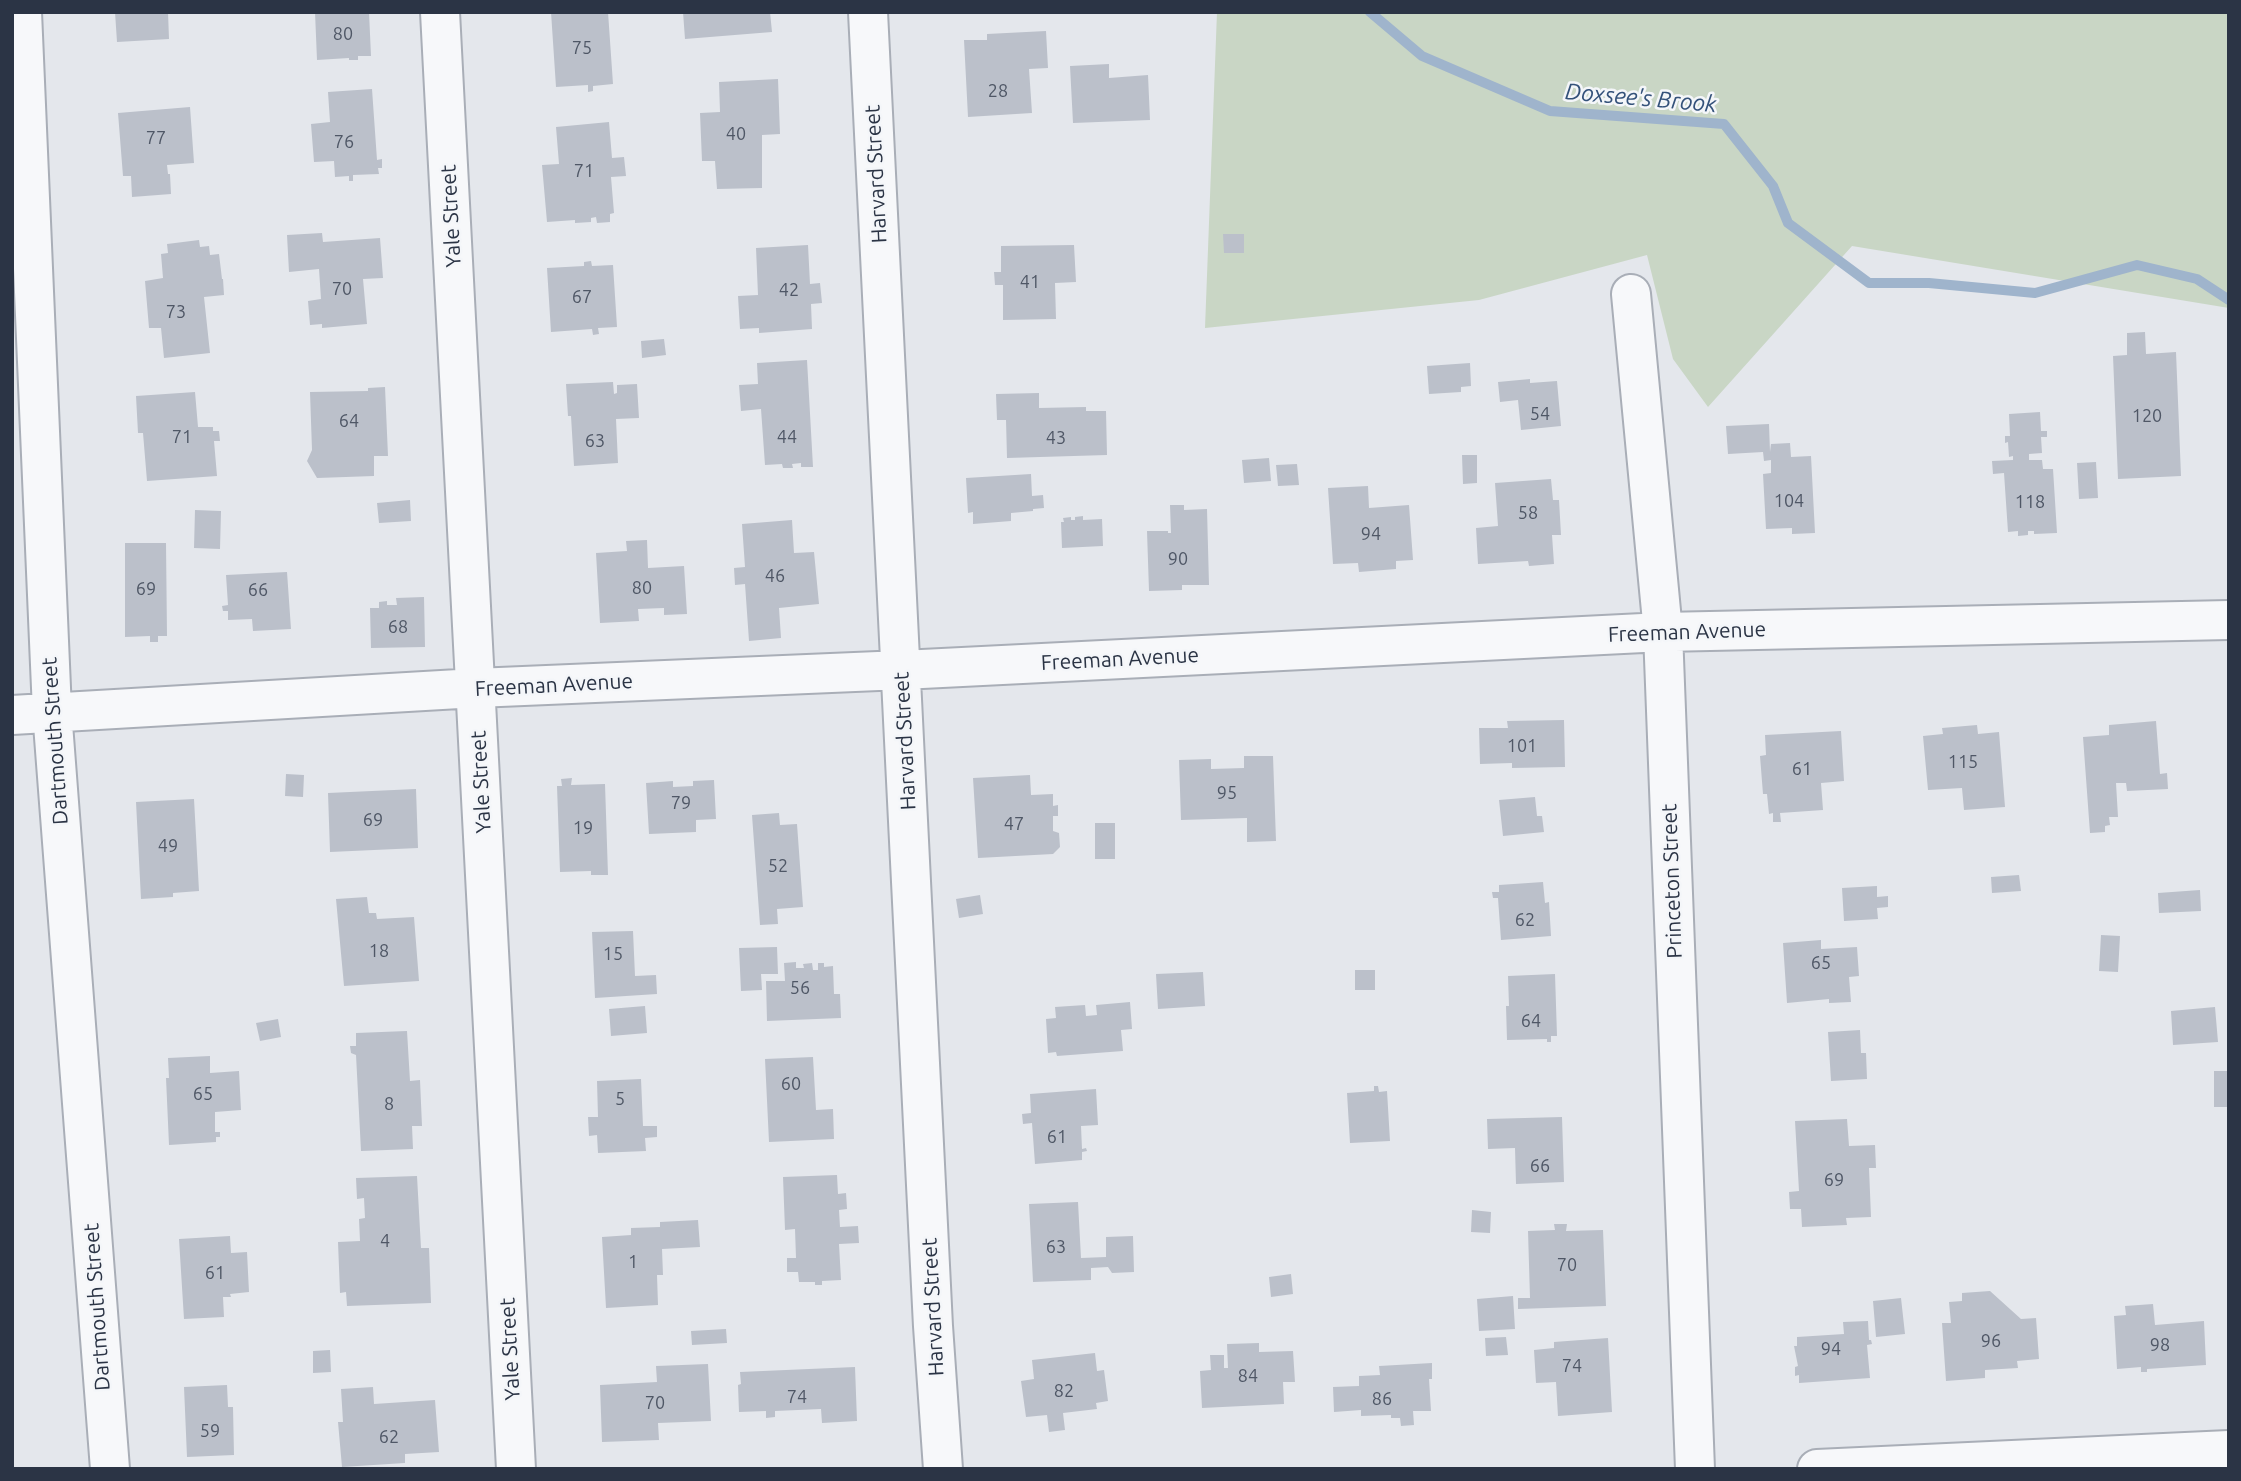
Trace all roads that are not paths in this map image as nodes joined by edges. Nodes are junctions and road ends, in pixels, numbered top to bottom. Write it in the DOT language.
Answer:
graph roads {
  1 [pos="22,12"];
  2 [pos="440,12"];
  3 [pos="868,12"];
  4 [pos="1631,294"];
  5 [pos="2229,620"];
  6 [pos="1663,632"];
  7 [pos="902,670"];
  8 [pos="476,688"];
  9 [pos="52,711"];
  10 [pos="12,715"];
  11 [pos="2229,1450"];
  12 [pos="110,1469"];
  13 [pos="516,1469"];
  14 [pos="943,1469"];
  15 [pos="1695,1469"];
  16 [pos="1816,1469"];
  1 -- 9 [label="street, Dartmouth Street"];
  2 -- 8 [label="street, Yale Street"];
  3 -- 7 [label="street, Harvard Street"];
  4 -- 6 [label="street, Princeton Street"];
  5 -- 6 [label="street, Freeman Avenue"];
  6 -- 7 [label="street, Freeman Avenue"];
  6 -- 15 [label="street, Princeton Street"];
  7 -- 8 [label="street, Freeman Avenue"];
  7 -- 14 [label="street, Harvard Street"];
  8 -- 9 [label="street, Freeman Avenue"];
  8 -- 13 [label="street, Yale Street"];
  9 -- 10 [label="street, Freeman Avenue"];
  9 -- 12 [label="street, Dartmouth Street"];
  11 -- 16 [label="street"];
}
